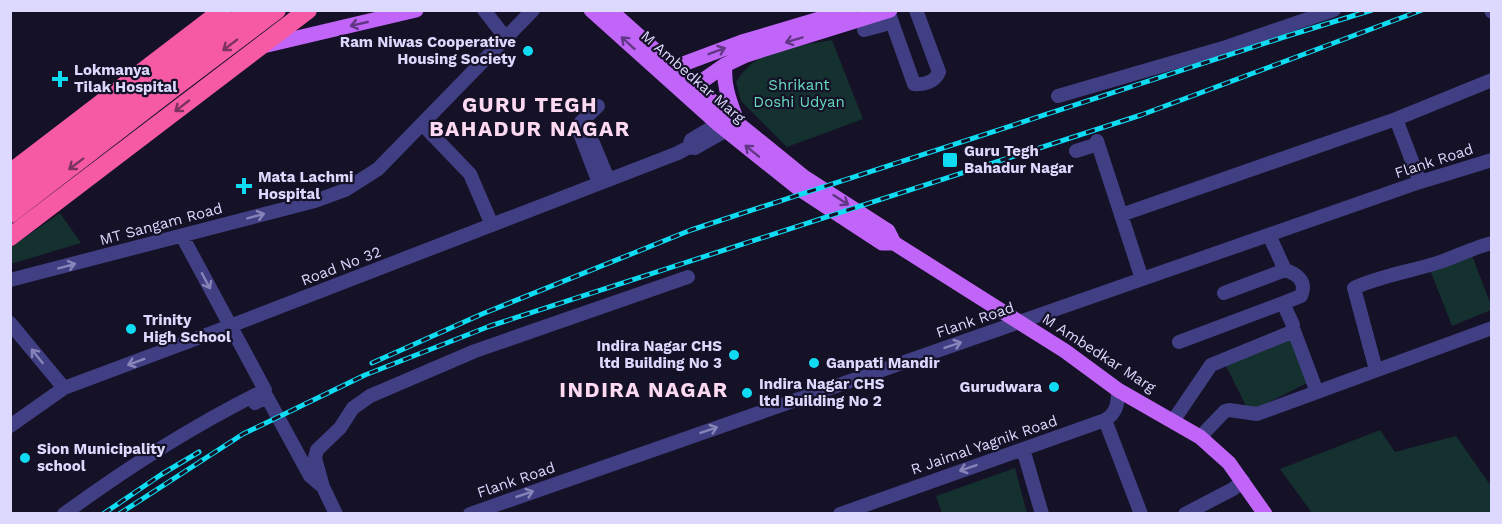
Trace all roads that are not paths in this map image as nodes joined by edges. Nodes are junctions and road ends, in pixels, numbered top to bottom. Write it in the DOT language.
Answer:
graph roads {
  1 [pos="223,10"];
  2 [pos="250,10"];
  3 [pos="277,10"];
  4 [pos="308,10"];
  5 [pos="416,10"];
  6 [pos="484,10"];
  7 [pos="533,10"];
  8 [pos="591,10"];
  9 [pos="610,10"];
  10 [pos="850,10"];
  11 [pos="916,10"];
  12 [pos="1319,10"];
  13 [pos="1334,10"];
  14 [pos="885,15"];
  15 [pos="819,20"];
  16 [pos="864,30"];
  17 [pos="505,37"];
  18 [pos="1217,45"];
  19 [pos="263,46"];
  20 [pos="726,65"];
  21 [pos="670,71"];
  22 [pos="1491,80"];
  23 [pos="690,89"];
  24 [pos="908,90"];
  25 [pos="1058,96"];
  26 [pos="598,106"];
  27 [pos="1396,119"];
  28 [pos="422,124"];
  29 [pos="728,124"];
  30 [pos="587,145"];
  31 [pos="1076,151"];
  32 [pos="1491,160"];
  33 [pos="10,174"];
  34 [pos="601,182"];
  35 [pos="1420,182"];
  36 [pos="10,194"];
  37 [pos="40,215"];
  38 [pos="1121,215"];
  39 [pos="13,225"];
  40 [pos="492,225"];
  41 [pos="1269,235"];
  42 [pos="182,236"];
  43 [pos="1491,243"];
  44 [pos="1285,270"];
  45 [pos="688,277"];
  46 [pos="1142,279"];
  47 [pos="10,280"];
  48 [pos="1224,293"];
  49 [pos="1283,303"];
  50 [pos="1017,322"];
  51 [pos="10,323"];
  52 [pos="1293,325"];
  53 [pos="230,326"];
  54 [pos="1491,328"];
  55 [pos="1179,342"];
  56 [pos="1376,370"];
  57 [pos="64,388"];
  58 [pos="1118,390"];
  59 [pos="1317,392"];
  60 [pos="226,409"];
  61 [pos="1105,420"];
  62 [pos="1173,421"];
  63 [pos="10,426"];
  64 [pos="1200,437"];
  65 [pos="1023,449"];
  66 [pos="1243,481"];
  67 [pos="323,487"];
  68 [pos="64,513"];
  69 [pos="336,513"];
  70 [pos="470,513"];
  71 [pos="840,513"];
  72 [pos="1042,513"];
  73 [pos="1141,513"];
  74 [pos="1185,513"];
  75 [pos="1265,513"];
  1 -- 33 [label="highway"];
  2 -- 36 [label="highway"];
  3 -- 39 [label="highway, one-way"];
  4 -- 19 [label="highway"];
  5 -- 19 [label="main road, one-way"];
  6 -- 17 [label="street"];
  7 -- 17 [label="street, MT Sangam Road"];
  21 -- 8 [label="main road, M Ambedkar Marg, one-way"];
  9 -- 21 [label="main road, M Ambedkar Marg"];
  10 -- 15 [label="main road"];
  11 -- 14 [label="street"];
  12 -- 18 [label="street"];
  13 -- 25 [label="street"];
  14 -- 15 [label="main road"];
  14 -- 16 [label="street"];
  14 -- 24 [label="street"];
  15 -- 20 [label="main road, one-way"];
  21 -- 15 [label="main road, one-way"];
  17 -- 28 [label="street, MT Sangam Road"];
  19 -- 37 [label="highway, one-way"];
  20 -- 23 [label="main road"];
  20 -- 29 [label="main road"];
  21 -- 23 [label="main road, M Ambedkar Marg"];
  22 -- 27 [label="street"];
  23 -- 29 [label="main road, M Ambedkar Marg"];
  26 -- 34 [label="street"];
  27 -- 35 [label="street"];
  27 -- 38 [label="street"];
  28 -- 40 [label="street"];
  42 -- 28 [label="street, MT Sangam Road, one-way"];
  29 -- 34 [label="street, Road No 32"];
  29 -- 50 [label="main road, M Ambedkar Marg"];
  30 -- 34 [label="street"];
  31 -- 38 [label="street"];
  32 -- 35 [label="street, Flank Road"];
  33 -- 37 [label="main road"];
  34 -- 40 [label="street, Road No 32"];
  35 -- 41 [label="street, Flank Road"];
  37 -- 39 [label="highway"];
  38 -- 46 [label="street"];
  40 -- 53 [label="street, Road No 32"];
  41 -- 44 [label="street"];
  41 -- 46 [label="street, Flank Road"];
  47 -- 42 [label="street, MT Sangam Road, one-way"];
  42 -- 53 [label="street, one-way"];
  43 -- 56 [label="street"];
  44 -- 48 [label="street"];
  44 -- 49 [label="street"];
  45 -- 67 [label="street"];
  46 -- 50 [label="street, Flank Road"];
  49 -- 52 [label="street"];
  49 -- 55 [label="street"];
  50 -- 58 [label="main road, M Ambedkar Marg"];
  70 -- 50 [label="street, Flank Road, one-way"];
  57 -- 51 [label="street, one-way"];
  53 -- 57 [label="street, Road No 32, one-way"];
  53 -- 60 [label="street"];
  54 -- 56 [label="street"];
  56 -- 59 [label="street"];
  57 -- 63 [label="street, Road No 32"];
  58 -- 61 [label="street"];
  58 -- 62 [label="main road, M Ambedkar Marg"];
  59 -- 62 [label="street"];
  59 -- 64 [label="street"];
  60 -- 67 [label="street"];
  60 -- 68 [label="street"];
  61 -- 65 [label="street, R Jaimal Yagnik Road"];
  61 -- 73 [label="street"];
  62 -- 64 [label="main road, M Ambedkar Marg"];
  64 -- 66 [label="main road, M Ambedkar Marg"];
  65 -- 71 [label="street, R Jaimal Yagnik Road, one-way"];
  65 -- 72 [label="street"];
  66 -- 74 [label="street"];
  66 -- 75 [label="main road, M Ambedkar Marg"];
  67 -- 69 [label="street"];
}
